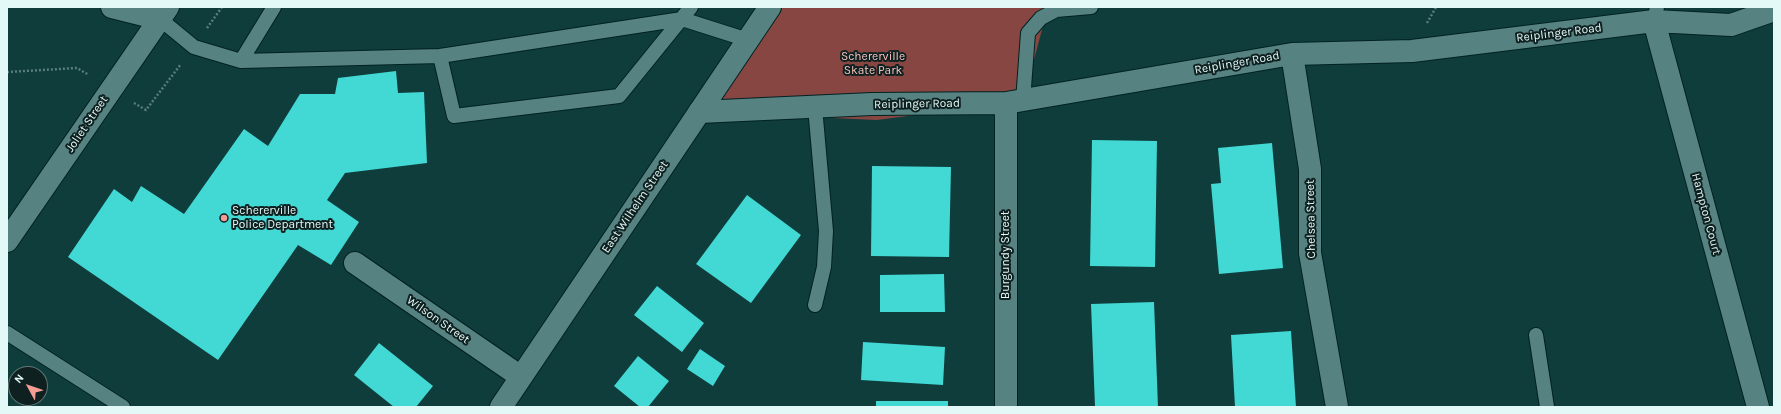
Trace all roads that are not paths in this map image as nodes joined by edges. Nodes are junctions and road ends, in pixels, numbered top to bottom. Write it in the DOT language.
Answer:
graph roads {
  1 [pos="112,7"];
  2 [pos="274,7"];
  3 [pos="691,7"];
  4 [pos="770,7"];
  5 [pos="1091,7"];
  6 [pos="1774,10"];
  7 [pos="164,13"];
  8 [pos="1655,14"];
  9 [pos="682,19"];
  10 [pos="748,40"];
  11 [pos="1292,54"];
  12 [pos="440,56"];
  13 [pos="241,61"];
  14 [pos="1015,102"];
  15 [pos="815,107"];
  16 [pos="699,112"];
  17 [pos="7,242"];
  18 [pos="355,263"];
  19 [pos="815,306"];
  20 [pos="7,333"];
  21 [pos="1536,335"];
  22 [pos="521,377"];
  23 [pos="123,407"];
  24 [pos="501,407"];
  25 [pos="1006,407"];
  26 [pos="1337,407"];
  27 [pos="1547,407"];
  28 [pos="1758,407"];
  1 -- 7 [label="street"];
  2 -- 13 [label="lane"];
  3 -- 9 [label="lane"];
  4 -- 10 [label="street, East Wilhelm Street"];
  5 -- 14 [label="lane"];
  6 -- 8 [label="street, Reiplinger Road"];
  7 -- 13 [label="lane"];
  7 -- 17 [label="street, Joliet Street"];
  8 -- 11 [label="street, Reiplinger Road"];
  8 -- 28 [label="street, Hampton Court"];
  9 -- 10 [label="lane"];
  9 -- 12 [label="lane"];
  9 -- 12 [label="lane"];
  10 -- 16 [label="street, East Wilhelm Street"];
  11 -- 14 [label="street, Reiplinger Road"];
  11 -- 26 [label="street, Chelsea Street"];
  12 -- 13 [label="lane"];
  14 -- 15 [label="street, Reiplinger Road"];
  14 -- 25 [label="street, Burgundy Street"];
  15 -- 16 [label="street, Reiplinger Road"];
  15 -- 19 [label="lane"];
  16 -- 22 [label="street, East Wilhelm Street"];
  18 -- 22 [label="street, Wilson Street"];
  20 -- 23 [label="lane"];
  21 -- 27 [label="lane"];
  22 -- 24 [label="street, East Wilhelm Street"];
}
